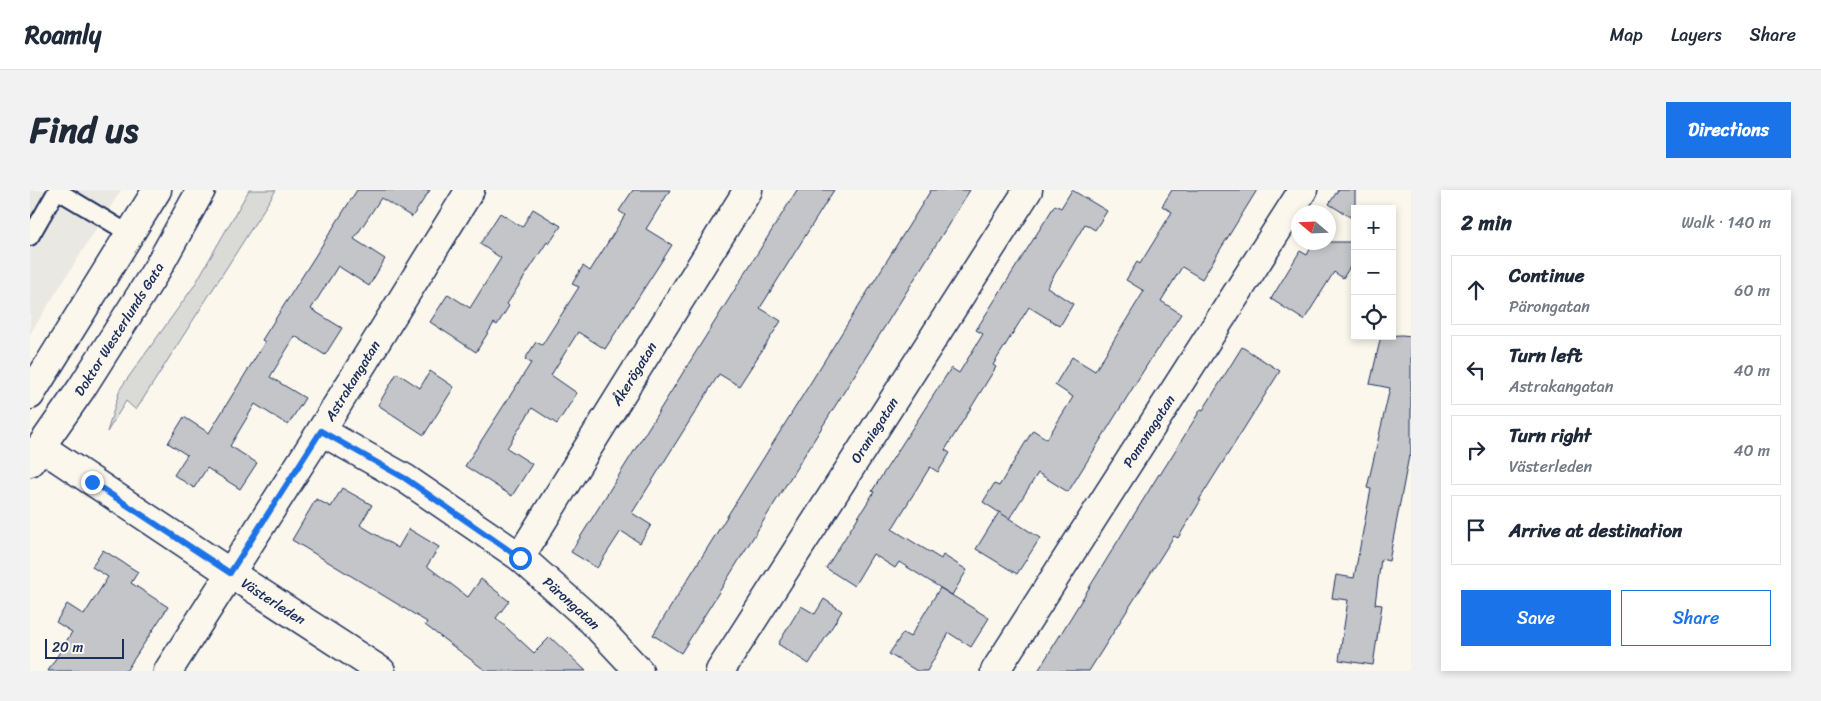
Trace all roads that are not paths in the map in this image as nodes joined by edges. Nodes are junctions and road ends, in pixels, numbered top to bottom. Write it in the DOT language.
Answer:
graph roads {
  1 [pos="157,190"];
  2 [pos="201,190"];
  3 [pos="470,190"];
  4 [pos="748,190"];
  5 [pos="1028,190"];
  6 [pos="1303,190"];
  7 [pos="57,191"];
  8 [pos="130,234"];
  9 [pos="30,237"];
  10 [pos="30,395"];
  11 [pos="321,431"];
  12 [pos="35,455"];
  13 [pos="520,558"];
  14 [pos="230,573"];
  15 [pos="168,671"];
  16 [pos="381,671"];
  17 [pos="639,671"];
  18 [pos="720,671"];
  19 [pos="995,671"];
  1 -- 8 [label="street"];
  2 -- 12 [label="street, Doktor Westerlunds Gata"];
  3 -- 11 [label="street, Astrakangatan"];
  4 -- 13 [label="street, Åkerögatan"];
  5 -- 18 [label="street, Oraniegatan"];
  6 -- 19 [label="street, Pomonagatan"];
  7 -- 8 [label="lane"];
  7 -- 9 [label="lane"];
  8 -- 10 [label="street"];
  11 -- 13 [label="street, Pärongatan"];
  11 -- 14 [label="street, Astrakangatan"];
  12 -- 14 [label="street, Västerleden"];
  13 -- 17 [label="street, Pärongatan"];
  14 -- 15 [label="street, Astrakangatan"];
  14 -- 16 [label="street, Västerleden"];
}
